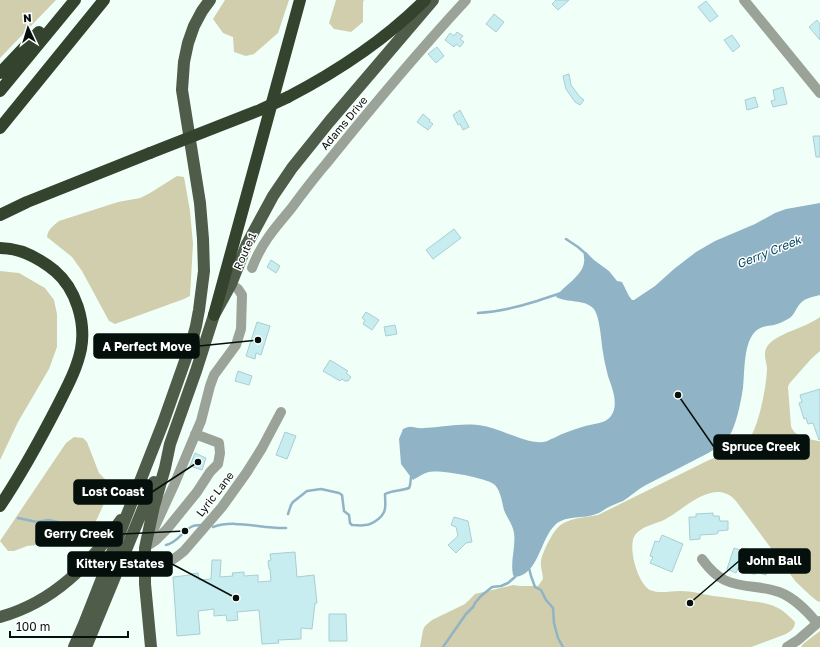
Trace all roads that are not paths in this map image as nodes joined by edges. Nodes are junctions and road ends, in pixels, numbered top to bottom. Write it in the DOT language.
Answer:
graph roads {
  1 [pos="71,0"];
  2 [pos="75,0"];
  3 [pos="104,0"];
  4 [pos="210,0"];
  5 [pos="300,0"];
  6 [pos="425,0"];
  7 [pos="433,0"];
  8 [pos="466,0"];
  9 [pos="744,0"];
  10 [pos="0,73"];
  11 [pos="0,91"];
  12 [pos="820,92"];
  13 [pos="0,128"];
  14 [pos="0,215"];
  15 [pos="0,248"];
  16 [pos="252,268"];
  17 [pos="231,284"];
  18 [pos="214,315"];
  19 [pos="281,412"];
  20 [pos="196,434"];
  21 [pos="170,444"];
  22 [pos="138,489"];
  23 [pos="0,506"];
  24 [pos="145,548"];
  25 [pos="702,559"];
  26 [pos="145,564"];
  27 [pos="0,617"];
  28 [pos="819,622"];
  29 [pos="74,647"];
  30 [pos="86,647"];
  31 [pos="150,647"];
  32 [pos="787,647"];
  1 -- 10 [label="highway"];
  2 -- 11 [label="highway"];
  3 -- 13 [label="highway"];
  4 -- 22 [label="main road"];
  5 -- 18 [label="highway"];
  6 -- 14 [label="highway, bridge"];
  7 -- 17 [label="main road, Route 1"];
  8 -- 16 [label="street, Adams Drive"];
  9 -- 12 [label="street"];
  15 -- 23 [label="highway"];
  17 -- 18 [label="main road, Route 1"];
  17 -- 20 [label="street"];
  18 -- 21 [label="main road, Route 1"];
  19 -- 26 [label="street, Lyric Lane"];
  20 -- 24 [label="street"];
  20 -- 24 [label="street"];
  21 -- 24 [label="main road, Route 1"];
  21 -- 30 [label="main road"];
  22 -- 27 [label="main road"];
  22 -- 29 [label="main road"];
  24 -- 26 [label="main road, Route 1"];
  25 -- 28 [label="street"];
  26 -- 31 [label="main road, Route 1"];
  28 -- 32 [label="street"];
}
